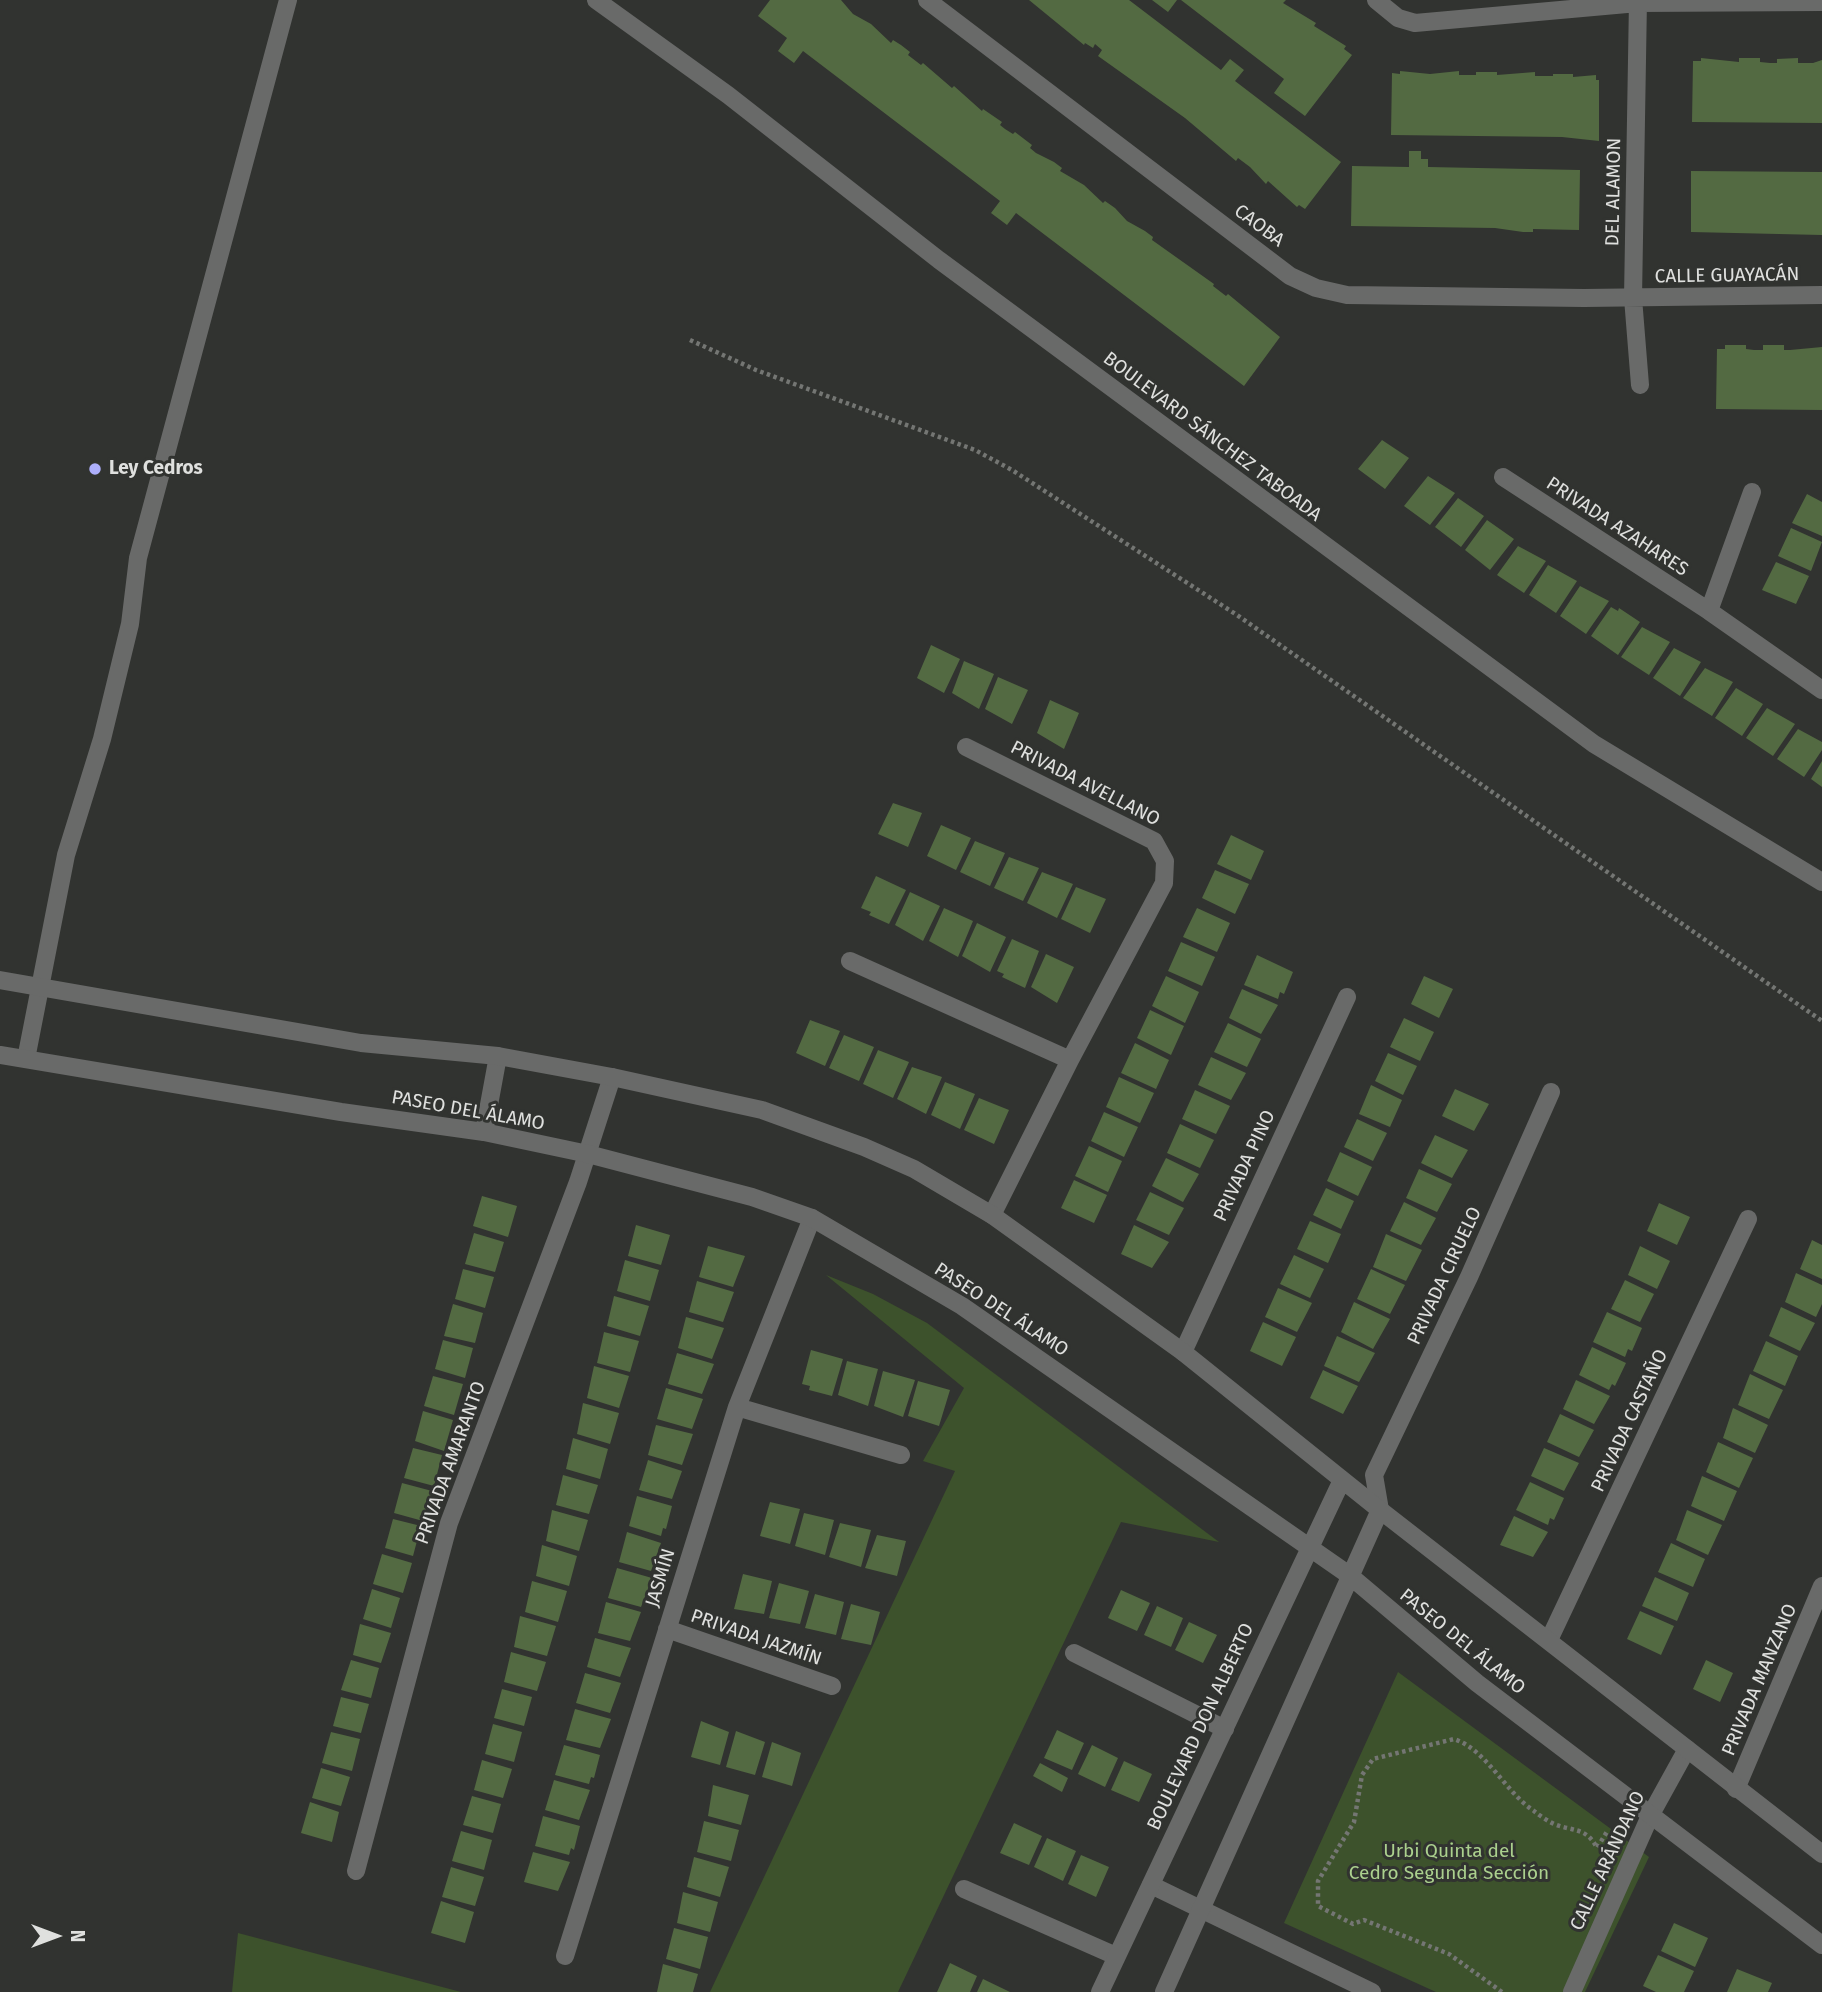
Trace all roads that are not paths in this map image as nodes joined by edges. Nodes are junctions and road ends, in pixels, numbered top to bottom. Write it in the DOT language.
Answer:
graph roads {
  1 [pos="288,0"];
  2 [pos="596,0"];
  3 [pos="927,0"];
  4 [pos="1376,0"];
  5 [pos="1638,1"];
  6 [pos="1822,2"];
  7 [pos="1822,295"];
  8 [pos="1633,298"];
  9 [pos="1640,385"];
  10 [pos="1503,477"];
  11 [pos="1752,492"];
  12 [pos="1709,611"];
  13 [pos="1822,690"];
  14 [pos="966,747"];
  15 [pos="1822,882"];
  16 [pos="850,961"];
  17 [pos="0,980"];
  18 [pos="40,986"];
  19 [pos="1347,998"];
  20 [pos="0,1055"];
  21 [pos="498,1056"];
  22 [pos="26,1059"];
  23 [pos="1070,1060"];
  24 [pos="612,1077"];
  25 [pos="1551,1092"];
  26 [pos="484,1132"];
  27 [pos="587,1154"];
  28 [pos="992,1215"];
  29 [pos="812,1218"];
  30 [pos="1748,1219"];
  31 [pos="1183,1352"];
  32 [pos="737,1407"];
  33 [pos="901,1455"];
  34 [pos="1374,1475"];
  35 [pos="1342,1480"];
  36 [pos="1380,1510"];
  37 [pos="1308,1546"];
  38 [pos="1349,1575"];
  39 [pos="1822,1586"];
  40 [pos="667,1629"];
  41 [pos="1549,1640"];
  42 [pos="1074,1653"];
  43 [pos="832,1686"];
  44 [pos="1225,1729"];
  45 [pos="1687,1749"];
  46 [pos="1736,1789"];
  47 [pos="1650,1816"];
  48 [pos="1822,1854"];
  49 [pos="356,1871"];
  50 [pos="1151,1885"];
  51 [pos="964,1889"];
  52 [pos="1199,1911"];
  53 [pos="1822,1945"];
  54 [pos="565,1956"];
  55 [pos="1116,1956"];
  56 [pos="1100,1992"];
  57 [pos="1164,1992"];
  58 [pos="1372,1992"];
  59 [pos="1572,1992"];
  1 -- 18 [label="street"];
  2 -- 15 [label="street, BOULEVARD SÁNCHEZ TABOADA"];
  3 -- 8 [label="street, CAOBA"];
  4 -- 5 [label="street"];
  5 -- 6 [label="street"];
  5 -- 8 [label="street, DEL ALAMON"];
  7 -- 8 [label="street, CALLE GUAYACÁN"];
  8 -- 9 [label="street, DEL ALAMON"];
  10 -- 12 [label="street, PRIVADA AZAHARES"];
  11 -- 12 [label="street"];
  12 -- 13 [label="street, PRIVADA AZAHARES"];
  14 -- 23 [label="street, PRIVADA AVELLANO"];
  16 -- 23 [label="street"];
  17 -- 18 [label="street"];
  18 -- 21 [label="street"];
  18 -- 22 [label="street"];
  19 -- 31 [label="street, PRIVADA PINO"];
  20 -- 22 [label="street, PASEO DEL ÁLAMO"];
  21 -- 24 [label="street"];
  21 -- 26 [label="street"];
  22 -- 26 [label="street, PASEO DEL ÁLAMO"];
  23 -- 28 [label="street, PRIVADA AVELLANO"];
  24 -- 27 [label="street, PRIVADA AMARANTO"];
  24 -- 28 [label="street"];
  25 -- 34 [label="street, PRIVADA CIRUELO"];
  26 -- 27 [label="street, PASEO DEL ÁLAMO"];
  27 -- 29 [label="street, PASEO DEL ÁLAMO"];
  27 -- 49 [label="street, PRIVADA AMARANTO"];
  28 -- 31 [label="street"];
  29 -- 32 [label="street, JASMÍN"];
  29 -- 37 [label="street, PASEO DEL ÁLAMO"];
  30 -- 41 [label="street, PRIVADA CASTAÑO"];
  31 -- 35 [label="street"];
  32 -- 33 [label="street"];
  32 -- 40 [label="street, JASMÍN"];
  34 -- 35 [label="street"];
  34 -- 36 [label="street"];
  35 -- 36 [label="street"];
  35 -- 37 [label="street, BOULEVARD DON ALBERTO"];
  36 -- 38 [label="street"];
  36 -- 41 [label="street"];
  37 -- 38 [label="street, PASEO DEL ÁLAMO"];
  37 -- 44 [label="street, BOULEVARD DON ALBERTO"];
  38 -- 47 [label="street, PASEO DEL ÁLAMO"];
  38 -- 52 [label="street"];
  39 -- 46 [label="street, PRIVADA MANZANO"];
  40 -- 43 [label="street, PRIVADA JAZMÍN"];
  40 -- 54 [label="street, JASMÍN"];
  41 -- 45 [label="street"];
  42 -- 44 [label="street"];
  44 -- 50 [label="street, BOULEVARD DON ALBERTO"];
  45 -- 46 [label="street"];
  45 -- 47 [label="street, CALLE ARÁNDANO"];
  46 -- 48 [label="street"];
  47 -- 53 [label="street, PASEO DEL ÁLAMO"];
  47 -- 59 [label="street, CALLE ARÁNDANO"];
  50 -- 52 [label="street"];
  50 -- 55 [label="street, BOULEVARD DON ALBERTO"];
  51 -- 55 [label="street"];
  52 -- 57 [label="street"];
  52 -- 58 [label="street"];
  55 -- 56 [label="street, BOULEVARD DON ALBERTO"];
}
